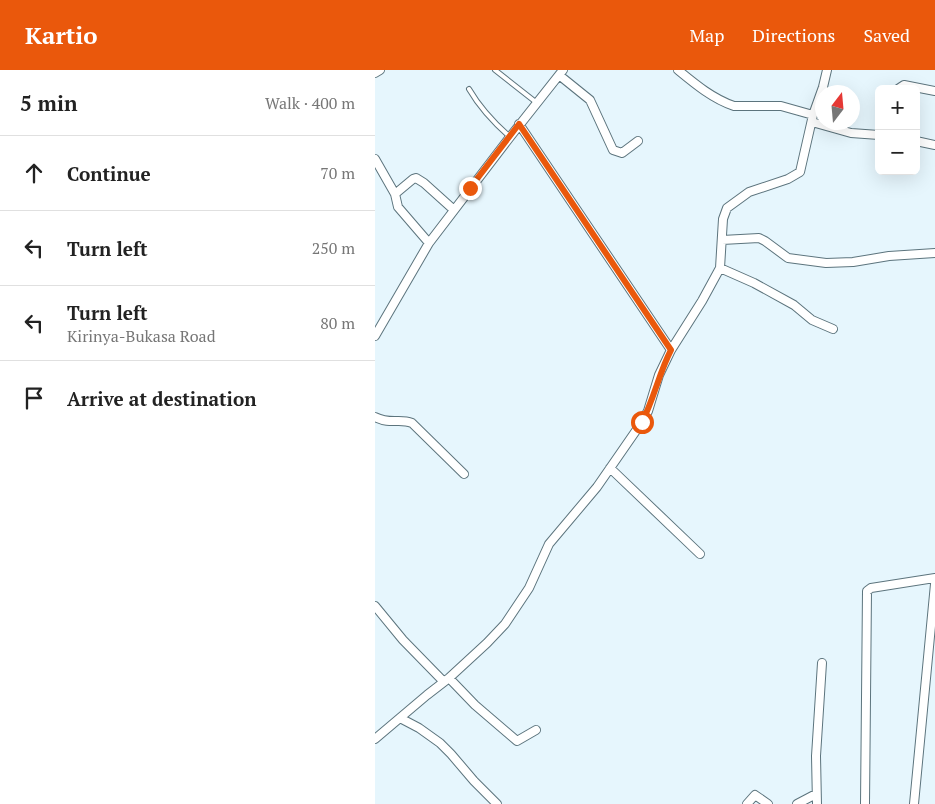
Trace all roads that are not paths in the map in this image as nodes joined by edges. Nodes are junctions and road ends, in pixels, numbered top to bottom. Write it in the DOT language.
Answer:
graph roads {
  1 [pos="380,70"];
  2 [pos="495,70"];
  3 [pos="678,70"];
  4 [pos="827,70"];
  5 [pos="375,72"];
  6 [pos="561,72"];
  7 [pos="469,88"];
  8 [pos="920,88"];
  9 [pos="935,91"];
  10 [pos="537,103"];
  11 [pos="812,119"];
  12 [pos="519,124"];
  13 [pos="875,135"];
  14 [pos="510,137"];
  15 [pos="638,141"];
  16 [pos="920,142"];
  17 [pos="935,145"];
  18 [pos="375,159"];
  19 [pos="395,194"];
  20 [pos="454,210"];
  21 [pos="722,240"];
  22 [pos="429,243"];
  23 [pos="935,253"];
  24 [pos="720,268"];
  25 [pos="833,329"];
  26 [pos="375,336"];
  27 [pos="671,350"];
  28 [pos="375,417"];
  29 [pos="610,468"];
  30 [pos="464,474"];
  31 [pos="700,554"];
  32 [pos="935,578"];
  33 [pos="935,584"];
  34 [pos="935,593"];
  35 [pos="375,606"];
  36 [pos="822,663"];
  37 [pos="447,680"];
  38 [pos="400,718"];
  39 [pos="536,730"];
  40 [pos="376,737"];
  41 [pos="817,794"];
  42 [pos="497,804"];
  43 [pos="747,804"];
  44 [pos="768,804"];
  45 [pos="797,804"];
  46 [pos="817,804"];
  47 [pos="865,804"];
  48 [pos="914,804"];
  1 -- 5 [label="street"];
  2 -- 10 [label="lane"];
  3 -- 11 [label="street"];
  4 -- 11 [label="street"];
  6 -- 10 [label="street"];
  6 -- 15 [label="street"];
  7 -- 14 [label="lane"];
  8 -- 9 [label="street"];
  10 -- 12 [label="street"];
  11 -- 13 [label="street"];
  11 -- 21 [label="street"];
  12 -- 14 [label="street"];
  12 -- 27 [label="street"];
  14 -- 20 [label="street"];
  16 -- 17 [label="street"];
  18 -- 19 [label="street"];
  19 -- 20 [label="street"];
  19 -- 22 [label="street"];
  20 -- 22 [label="street"];
  21 -- 23 [label="street"];
  21 -- 24 [label="street"];
  22 -- 26 [label="street"];
  24 -- 25 [label="street"];
  24 -- 27 [label="street"];
  27 -- 29 [label="street"];
  28 -- 30 [label="street"];
  29 -- 31 [label="street"];
  29 -- 37 [label="street"];
  32 -- 47 [label="street"];
  33 -- 34 [label="street"];
  34 -- 48 [label="street"];
  35 -- 37 [label="street"];
  36 -- 41 [label="street"];
  37 -- 38 [label="street"];
  37 -- 39 [label="street"];
  38 -- 40 [label="street"];
  38 -- 42 [label="street"];
  41 -- 45 [label="street"];
  41 -- 46 [label="street"];
  43 -- 44 [label="street"];
}
